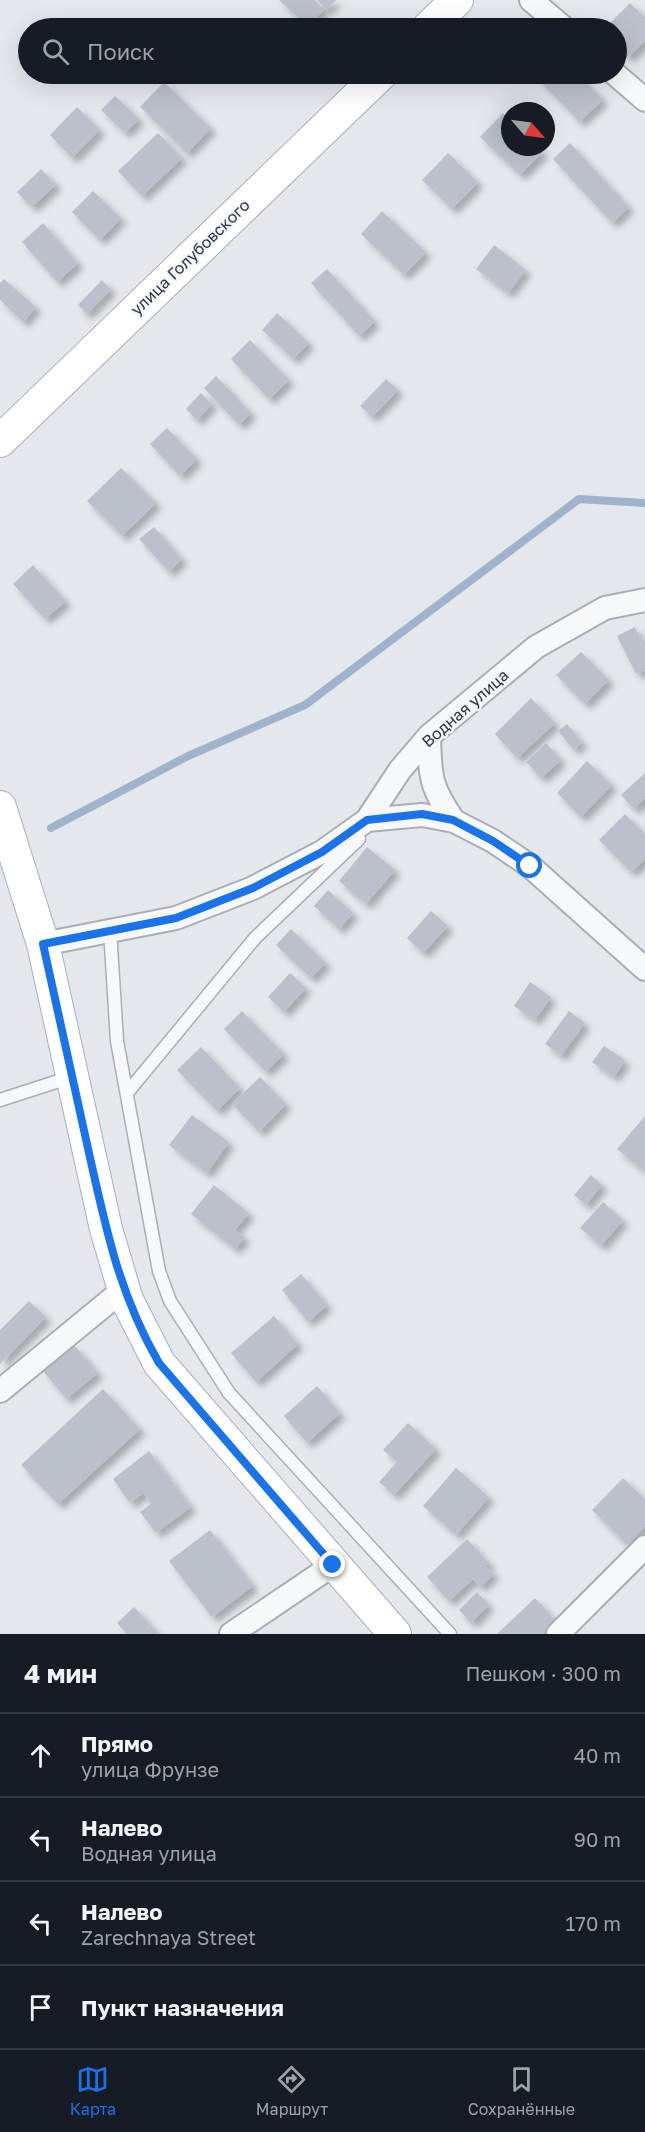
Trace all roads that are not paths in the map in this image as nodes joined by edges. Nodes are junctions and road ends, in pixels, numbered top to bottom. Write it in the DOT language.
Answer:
graph roads {
  1 [pos="457,0"];
  2 [pos="531,0"];
  3 [pos="438,18"];
  4 [pos="552,18"];
  5 [pos="371,84"];
  6 [pos="627,84"];
  7 [pos="645,100"];
  8 [pos="0,441"];
  9 [pos="645,600"];
  10 [pos="429,736"];
  11 [pos="0,807"];
  12 [pos="378,818"];
  13 [pos="453,820"];
  14 [pos="110,930"];
  15 [pos="43,944"];
  16 [pos="645,969"];
  17 [pos="71,1077"];
  18 [pos="127,1093"];
  19 [pos="0,1101"];
  20 [pos="124,1290"];
  21 [pos="0,1391"];
  22 [pos="645,1547"];
  23 [pos="333,1565"];
  24 [pos="231,1634"];
  25 [pos="395,1634"];
  26 [pos="450,1634"];
  27 [pos="558,1634"];
  1 -- 3 [label="street"];
  2 -- 4 [label="street"];
  5 -- 8 [label="street, улица Голубовского"];
  6 -- 7 [label="street"];
  9 -- 10 [label="street, Водная улица"];
  10 -- 12 [label="street, Водная улица"];
  10 -- 13 [label="street"];
  11 -- 15 [label="street"];
  12 -- 13 [label="street"];
  12 -- 14 [label="street, Водная улица"];
  12 -- 18 [label="lane"];
  13 -- 16 [label="street"];
  14 -- 15 [label="street, Водная улица"];
  14 -- 18 [label="lane"];
  15 -- 17 [label="street"];
  17 -- 19 [label="lane"];
  17 -- 20 [label="street"];
  18 -- 26 [label="lane"];
  20 -- 21 [label="street"];
  20 -- 23 [label="street"];
  22 -- 27 [label="street"];
  23 -- 24 [label="street"];
  23 -- 25 [label="street"];
}
